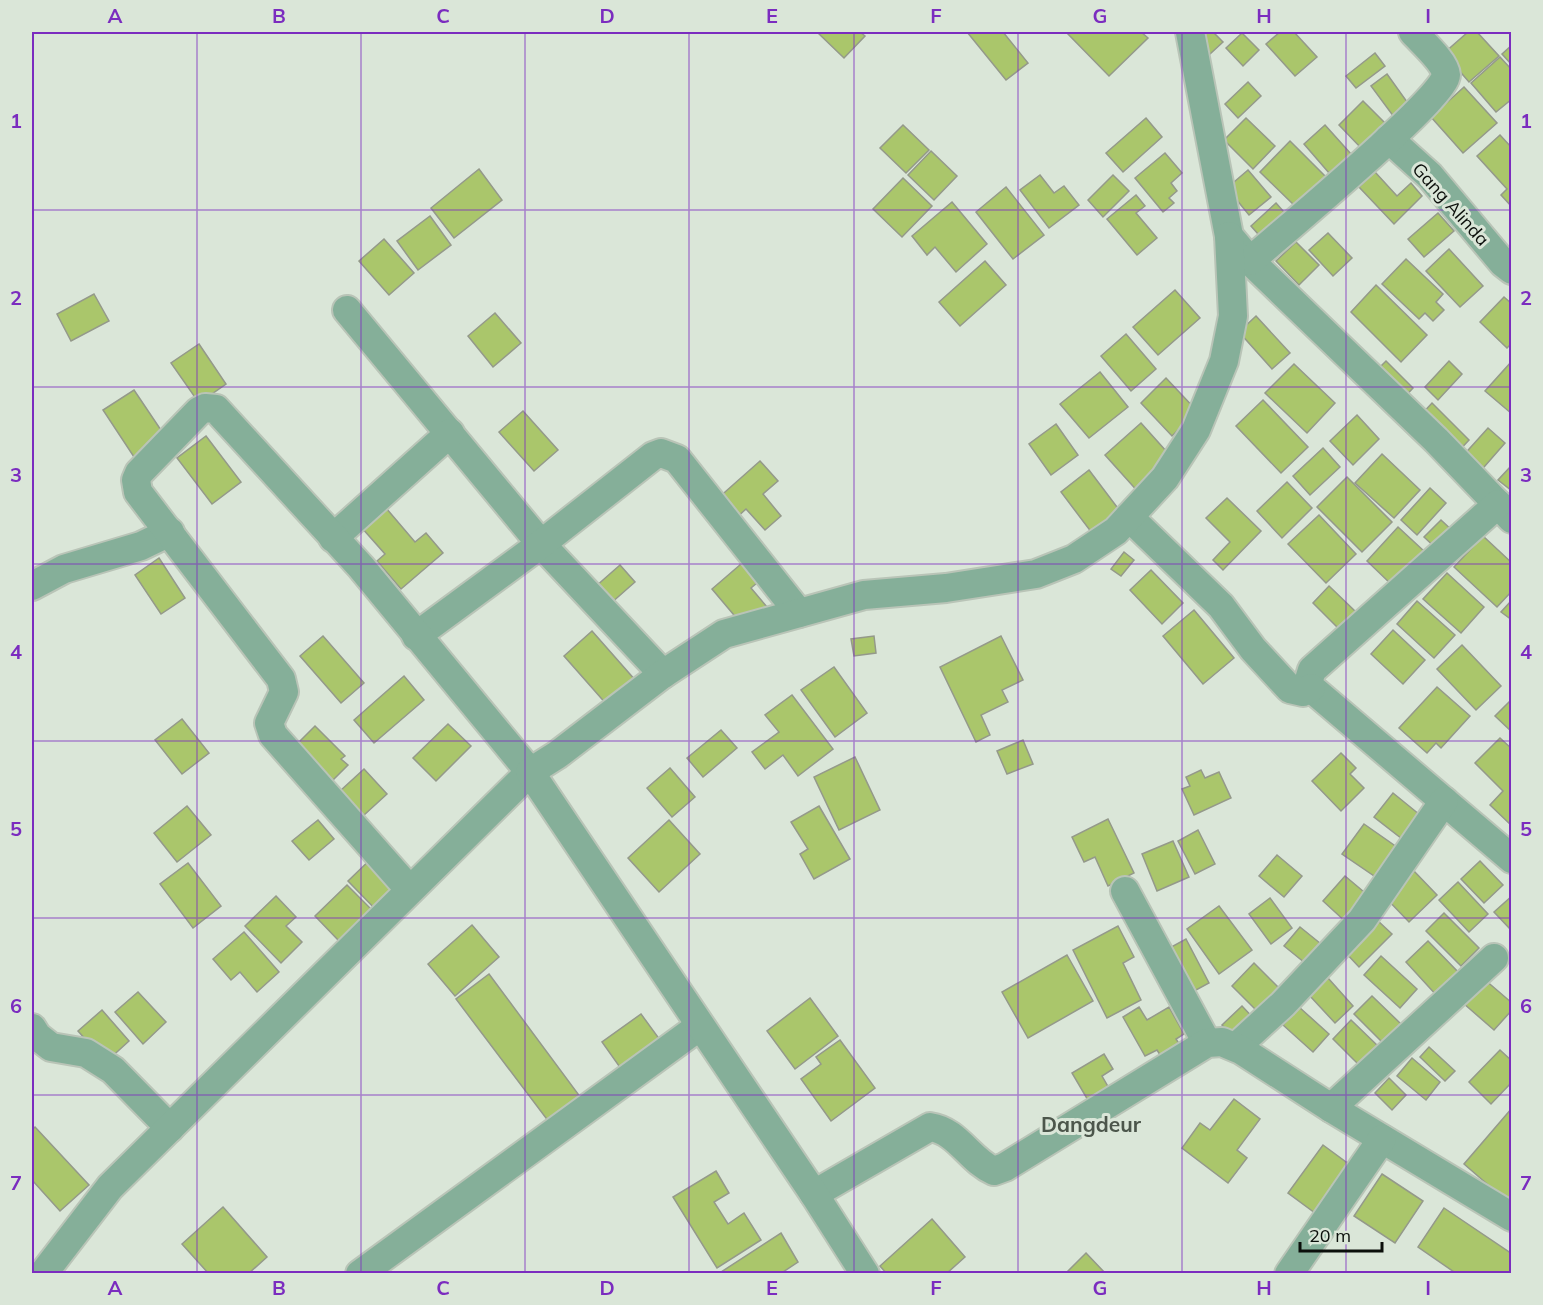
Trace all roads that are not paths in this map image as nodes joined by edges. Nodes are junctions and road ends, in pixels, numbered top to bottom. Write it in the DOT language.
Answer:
graph roads {
  1 [pos="1190,32"];
  2 [pos="1413,32"];
  3 [pos="1389,139"];
  4 [pos="1237,253"];
  5 [pos="1512,270"];
  6 [pos="347,310"];
  7 [pos="450,433"];
  8 [pos="1507,511"];
  9 [pos="1129,516"];
  10 [pos="170,532"];
  11 [pos="333,538"];
  12 [pos="542,544"];
  13 [pos="32,586"];
  14 [pos="799,613"];
  15 [pos="416,636"];
  16 [pos="663,674"];
  17 [pos="1311,688"];
  18 [pos="540,788"];
  19 [pos="1444,801"];
  20 [pos="1512,859"];
  21 [pos="410,890"];
  22 [pos="1125,891"];
  23 [pos="1494,958"];
  24 [pos="700,1026"];
  25 [pos="32,1028"];
  26 [pos="1207,1043"];
  27 [pos="1236,1047"];
  28 [pos="1331,1108"];
  29 [pos="170,1128"];
  30 [pos="1382,1139"];
  31 [pos="814,1194"];
  32 [pos="1512,1217"];
  33 [pos="32,1264"];
  34 [pos="42,1274"];
  35 [pos="360,1274"];
  36 [pos="865,1274"];
  37 [pos="1289,1274"];
  1 -- 4 [label="street"];
  2 -- 3 [label="street"];
  3 -- 4 [label="street"];
  3 -- 5 [label="street, Gang Alinda"];
  4 -- 8 [label="street"];
  4 -- 9 [label="street"];
  6 -- 7 [label="street"];
  7 -- 11 [label="street"];
  7 -- 12 [label="street"];
  8 -- 17 [label="street"];
  9 -- 14 [label="street"];
  9 -- 17 [label="street"];
  10 -- 11 [label="street"];
  10 -- 13 [label="street"];
  10 -- 21 [label="street"];
  11 -- 15 [label="street"];
  12 -- 14 [label="street"];
  12 -- 15 [label="street"];
  12 -- 16 [label="street"];
  14 -- 16 [label="street"];
  15 -- 18 [label="street"];
  16 -- 18 [label="street"];
  17 -- 19 [label="street"];
  18 -- 21 [label="street"];
  18 -- 24 [label="street"];
  19 -- 20 [label="street"];
  19 -- 27 [label="street"];
  21 -- 29 [label="street"];
  22 -- 26 [label="street"];
  23 -- 28 [label="street"];
  24 -- 31 [label="street"];
  24 -- 35 [label="street"];
  25 -- 29 [label="street"];
  26 -- 27 [label="street"];
  26 -- 31 [label="street"];
  27 -- 28 [label="street"];
  28 -- 30 [label="street"];
  29 -- 34 [label="street"];
  30 -- 32 [label="street"];
  30 -- 37 [label="street"];
  31 -- 36 [label="street"];
  33 -- 34 [label="street"];
}
